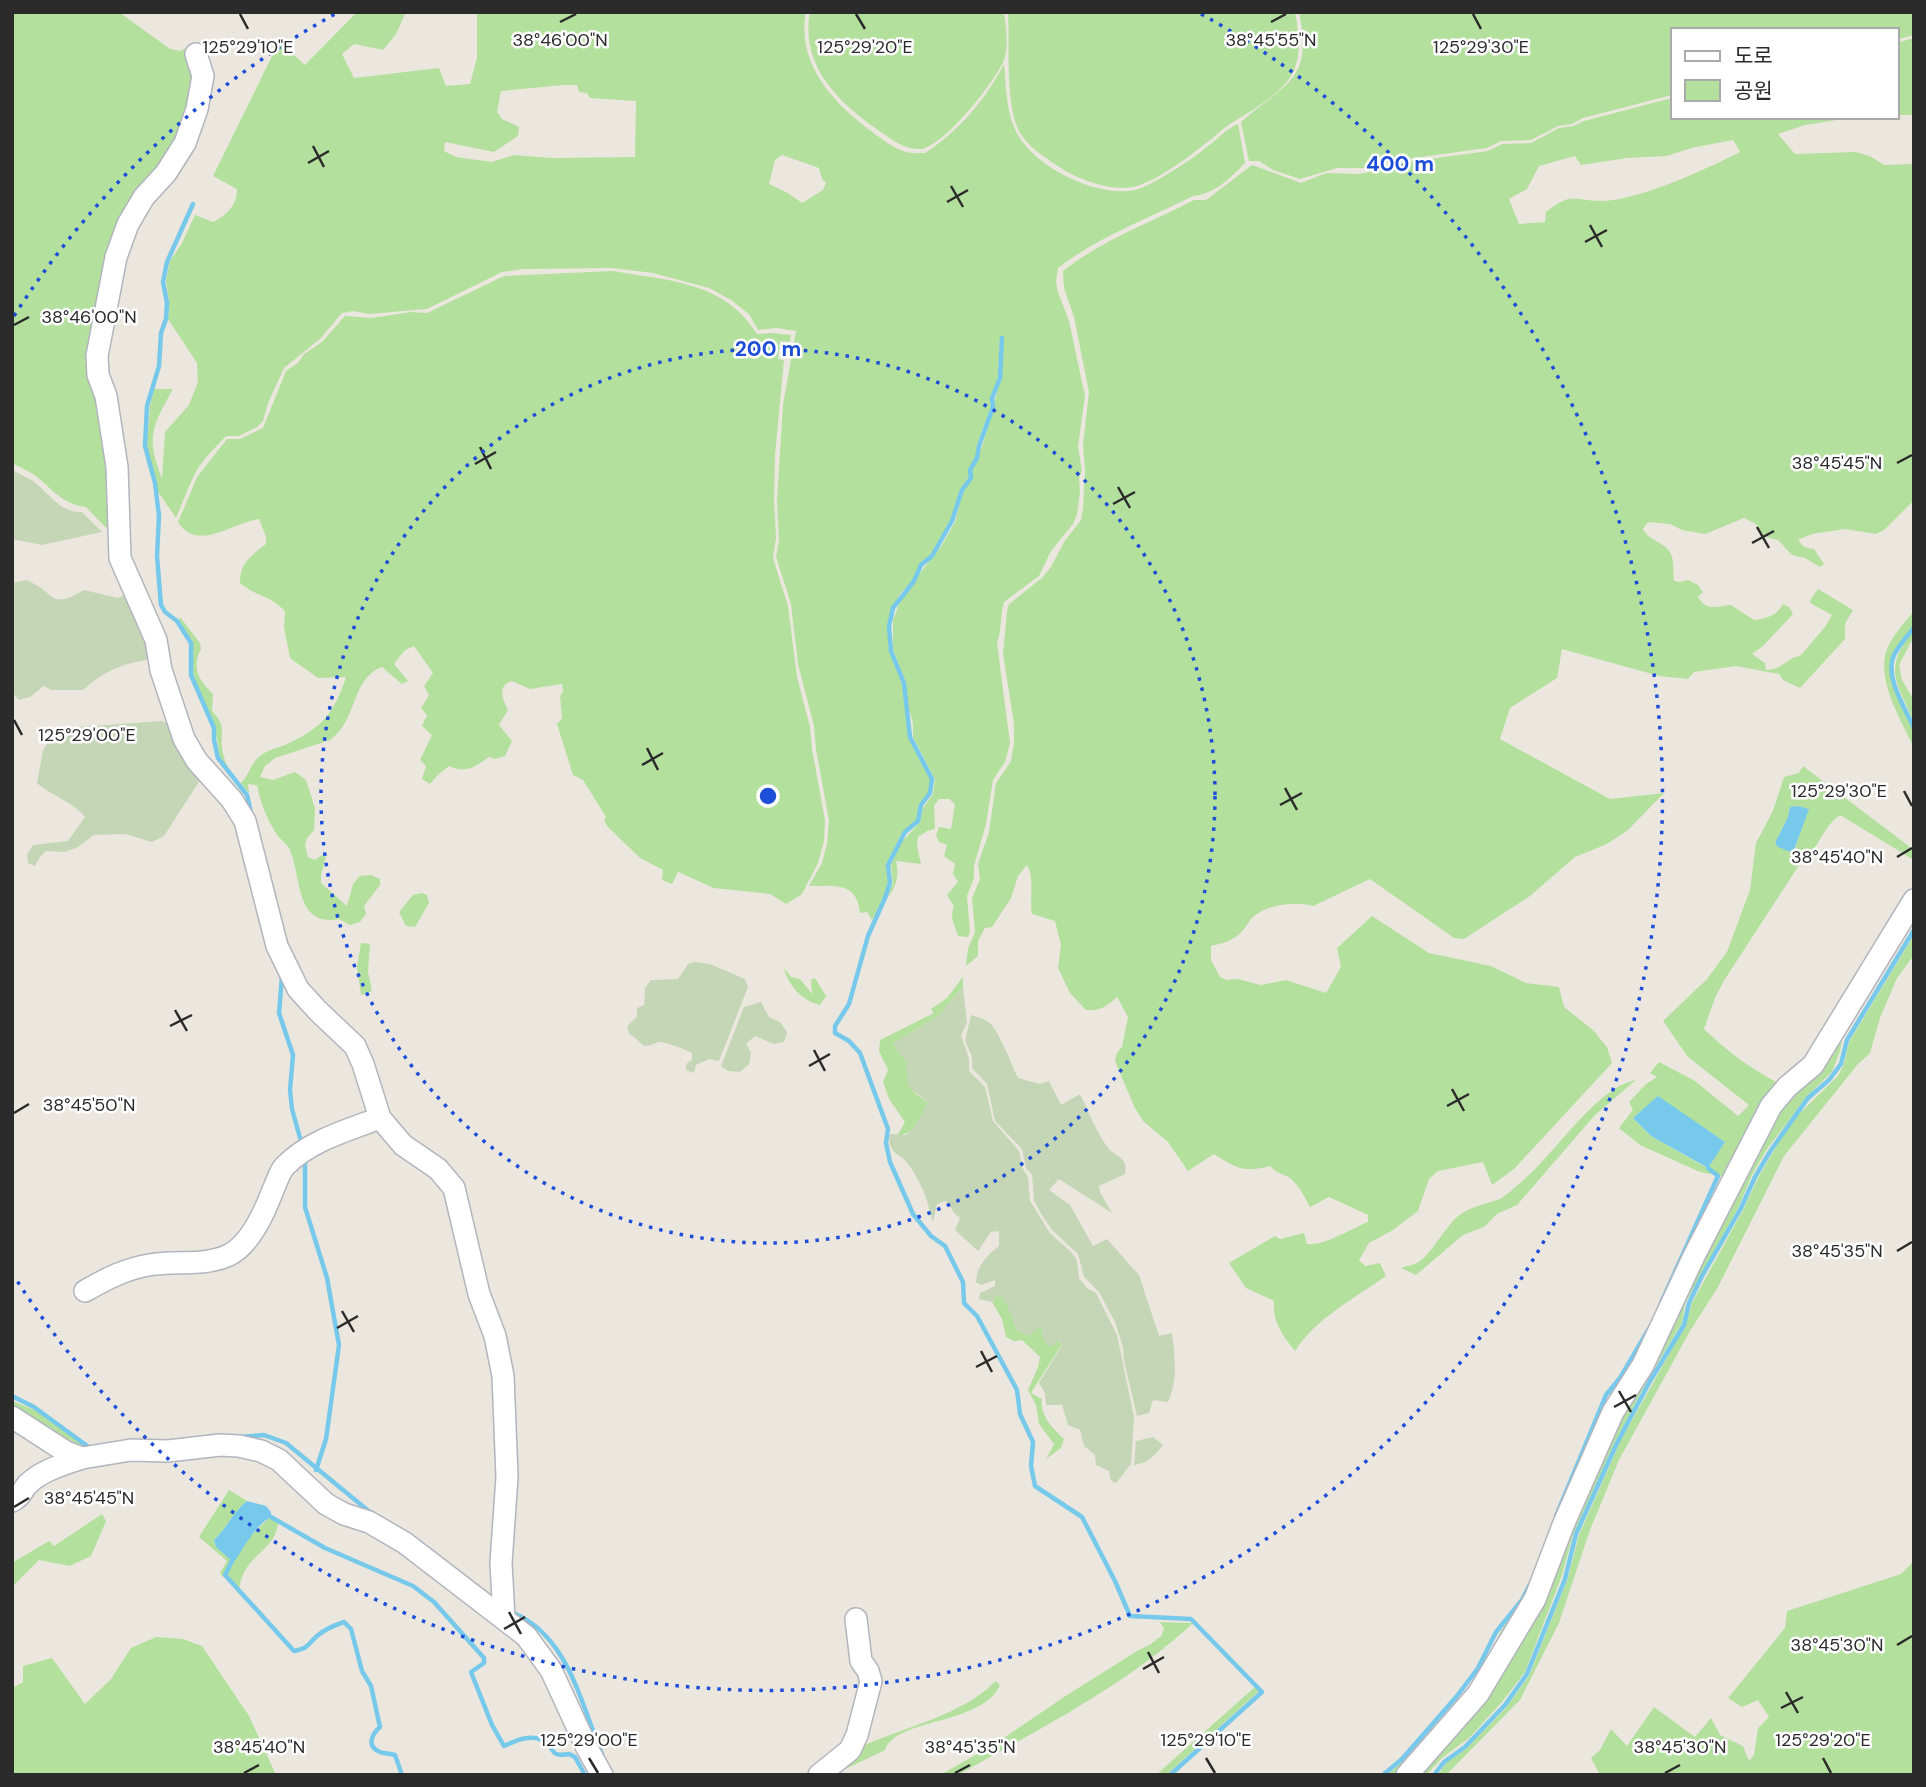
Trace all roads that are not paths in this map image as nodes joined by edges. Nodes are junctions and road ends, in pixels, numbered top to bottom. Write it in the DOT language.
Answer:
graph roads {
  1 [pos="197,54"];
  2 [pos="1914,900"];
  3 [pos="380,1118"];
  4 [pos="85,1291"];
  5 [pos="12,1417"];
  6 [pos="82,1458"];
  7 [pos="12,1501"];
  8 [pos="504,1618"];
  9 [pos="856,1619"];
  10 [pos="602,1775"];
  11 [pos="819,1775"];
  12 [pos="1407,1775"];
  1 -- 3 [label="street"];
  2 -- 12 [label="street"];
  3 -- 4 [label="street"];
  3 -- 8 [label="street"];
  5 -- 6 [label="street"];
  6 -- 7 [label="street"];
  6 -- 8 [label="street"];
  8 -- 10 [label="street"];
  9 -- 11 [label="street"];
}
